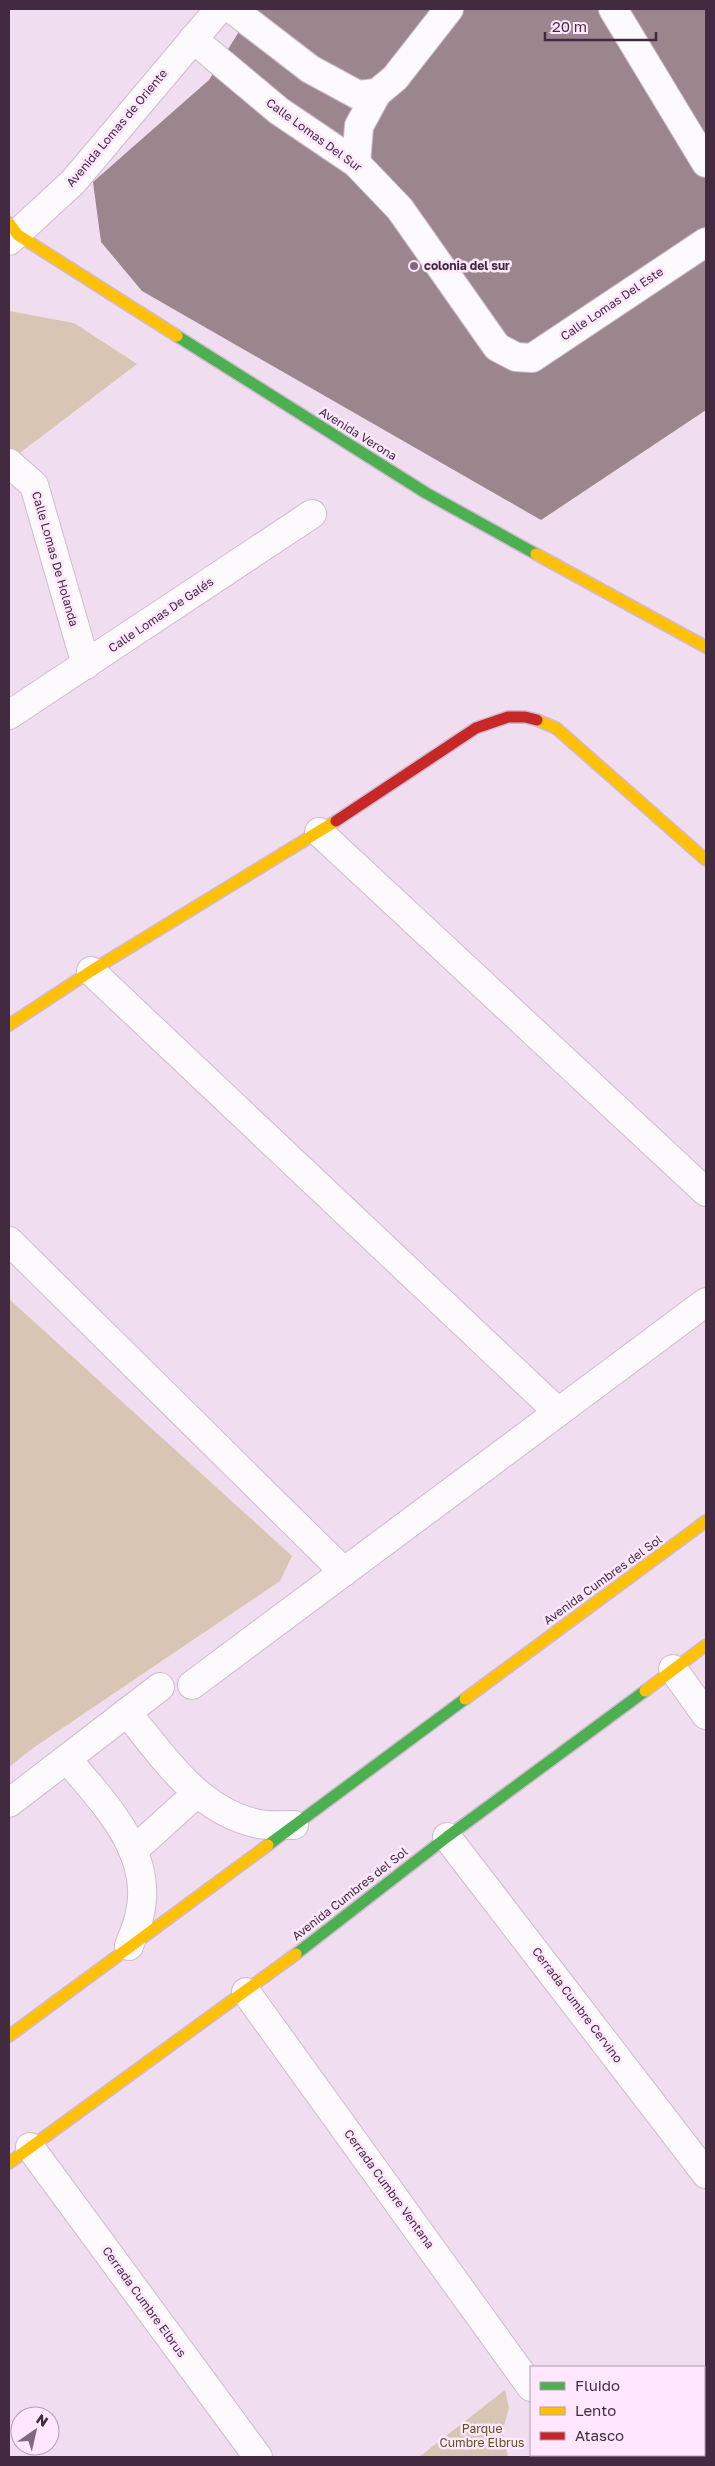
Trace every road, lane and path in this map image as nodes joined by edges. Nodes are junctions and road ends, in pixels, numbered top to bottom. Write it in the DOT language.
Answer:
graph roads {
  1 [pos="219,9"];
  2 [pos="232,9"];
  3 [pos="449,9"];
  4 [pos="613,9"];
  5 [pos="193,39"];
  6 [pos="368,94"];
  7 [pos="356,163"];
  8 [pos="706,163"];
  9 [pos="12,233"];
  10 [pos="706,242"];
  11 [pos="516,357"];
  12 [pos="9,463"];
  13 [pos="312,514"];
  14 [pos="706,647"];
  15 [pos="86,665"];
  16 [pos="9,715"];
  17 [pos="319,832"];
  18 [pos="706,860"];
  19 [pos="91,971"];
  20 [pos="9,1025"];
  21 [pos="706,1192"];
  22 [pos="9,1241"];
  23 [pos="706,1302"];
  24 [pos="558,1412"];
  25 [pos="706,1521"];
  26 [pos="344,1572"];
  27 [pos="706,1645"];
  28 [pos="673,1669"];
  29 [pos="192,1685"];
  30 [pos="160,1687"];
  31 [pos="127,1712"];
  32 [pos="706,1715"];
  33 [pos="67,1759"];
  34 [pos="198,1793"];
  35 [pos="9,1803"];
  36 [pos="294,1826"];
  37 [pos="447,1837"];
  38 [pos="134,1851"];
  39 [pos="129,1946"];
  40 [pos="246,1992"];
  41 [pos="9,2036"];
  42 [pos="30,2147"];
  43 [pos="9,2163"];
  44 [pos="706,2174"];
  45 [pos="530,2386"];
  46 [pos="258,2457"];
  1 -- 5 [label="street, Avenida Lomas de Oriente"];
  2 -- 6 [label="street"];
  3 -- 6 [label="street"];
  4 -- 8 [label="street"];
  5 -- 7 [label="street, Calle Lomas Del Sur"];
  5 -- 9 [label="street, Avenida Lomas de Oriente"];
  6 -- 7 [label="street"];
  7 -- 11 [label="street, Calle Lomas Del Sur"];
  9 -- 14 [label="main road, Avenida Verona"];
  10 -- 11 [label="street, Calle Lomas Del Este"];
  12 -- 15 [label="street, Calle Lomas De Holanda"];
  13 -- 15 [label="street, Calle Lomas De Galés"];
  15 -- 16 [label="street, Calle Lomas De Galés"];
  17 -- 18 [label="main road"];
  17 -- 19 [label="main road"];
  17 -- 21 [label="street"];
  19 -- 20 [label="main road"];
  19 -- 24 [label="street"];
  22 -- 26 [label="street"];
  23 -- 24 [label="street"];
  24 -- 26 [label="street"];
  25 -- 36 [label="main road, Avenida Cumbres del Sol"];
  26 -- 29 [label="street"];
  27 -- 28 [label="main road, Avenida Cumbres del Sol"];
  28 -- 32 [label="street"];
  28 -- 37 [label="main road, Avenida Cumbres del Sol"];
  30 -- 31 [label="street"];
  31 -- 33 [label="street"];
  31 -- 34 [label="street"];
  33 -- 35 [label="street"];
  33 -- 38 [label="street"];
  34 -- 36 [label="street"];
  34 -- 38 [label="street"];
  36 -- 39 [label="main road, Avenida Cumbres del Sol"];
  37 -- 40 [label="main road, Avenida Cumbres del Sol"];
  37 -- 44 [label="street, Cerrada Cumbre Cervino"];
  38 -- 39 [label="street"];
  39 -- 41 [label="main road, Avenida Cumbres del Sol"];
  40 -- 42 [label="main road, Avenida Cumbres del Sol"];
  40 -- 45 [label="street, Cerrada Cumbre Ventana"];
  42 -- 43 [label="main road, Avenida Cumbres del Sol"];
  42 -- 46 [label="street, Cerrada Cumbre Elbrus"];
}
